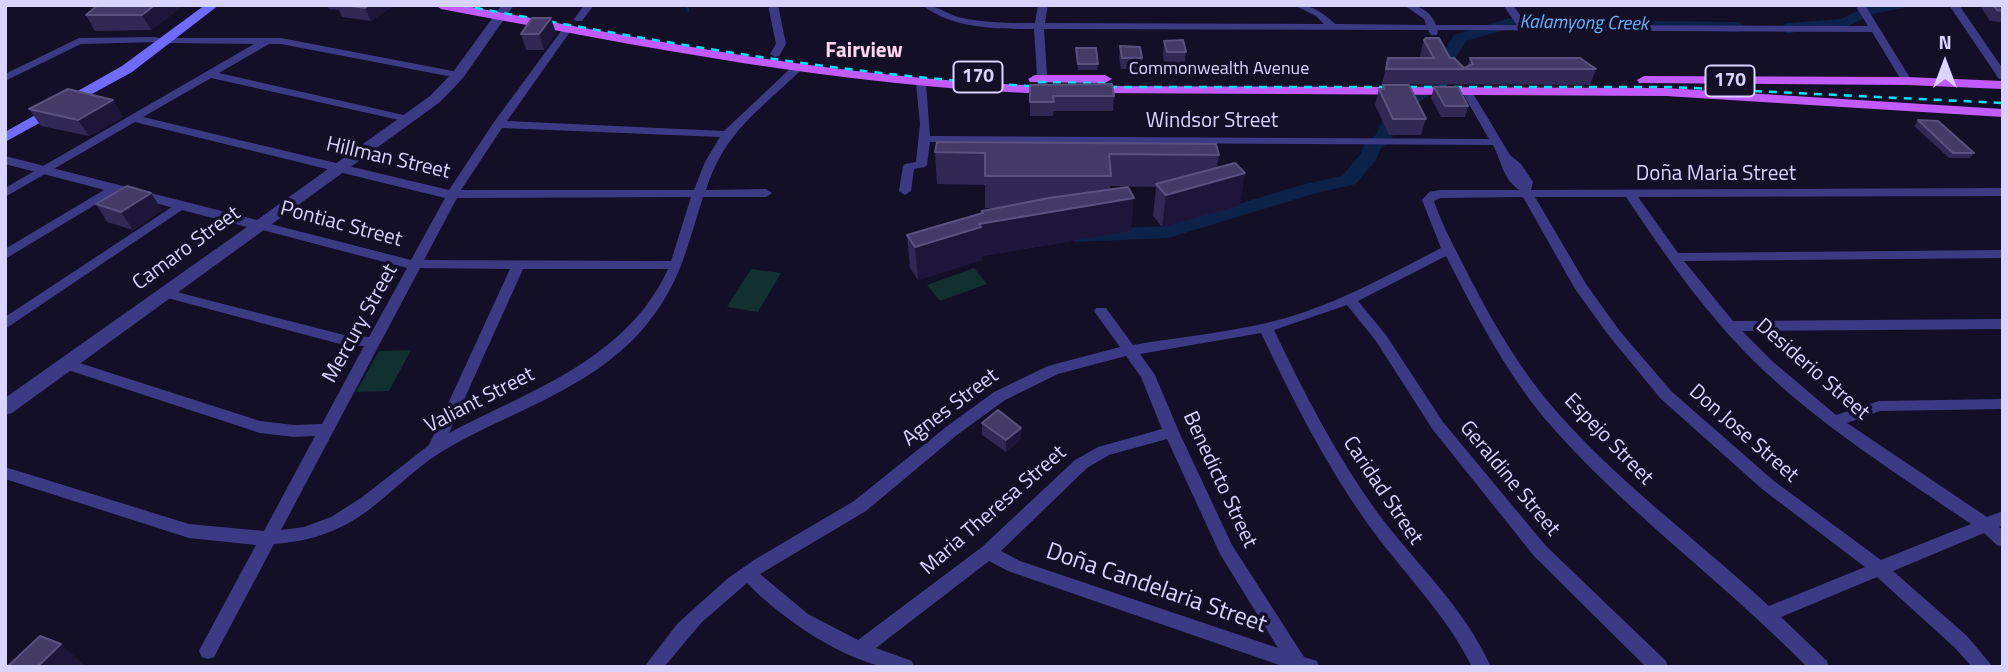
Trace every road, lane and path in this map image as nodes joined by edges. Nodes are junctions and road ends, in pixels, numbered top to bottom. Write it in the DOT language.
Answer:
graph roads {
  1 [pos="201,5"];
  2 [pos="213,5"];
  3 [pos="441,5"];
  4 [pos="589,5"];
  5 [pos="773,5"];
  6 [pos="927,5"];
  7 [pos="1043,5"];
  8 [pos="1300,5"];
  9 [pos="1409,5"];
  10 [pos="1508,5"];
  11 [pos="1860,5"];
  12 [pos="1954,5"];
  13 [pos="505,8"];
  14 [pos="579,19"];
  15 [pos="1430,25"];
  16 [pos="1039,27"];
  17 [pos="1332,27"];
  18 [pos="1524,27"];
  19 [pos="568,29"];
  20 [pos="1876,29"];
  21 [pos="162,40"];
  22 [pos="268,40"];
  23 [pos="1440,44"];
  24 [pos="775,54"];
  25 [pos="796,69"];
  26 [pos="209,74"];
  27 [pos="458,75"];
  28 [pos="5,78"];
  29 [pos="1907,81"];
  30 [pos="2002,83"];
  31 [pos="921,84"];
  32 [pos="1042,84"];
  33 [pos="1466,90"];
  34 [pos="2003,106"];
  35 [pos="2003,113"];
  36 [pos="133,118"];
  37 [pos="408,119"];
  38 [pos="498,124"];
  39 [pos="5,128"];
  40 [pos="727,134"];
  41 [pos="5,138"];
  42 [pos="926,139"];
  43 [pos="1496,142"];
  44 [pos="5,160"];
  45 [pos="340,168"];
  46 [pos="44,170"];
  47 [pos="114,188"];
  48 [pos="905,191"];
  49 [pos="1526,191"];
  50 [pos="2003,191"];
  51 [pos="5,193"];
  52 [pos="700,193"];
  53 [pos="766,193"];
  54 [pos="453,194"];
  55 [pos="1630,194"];
  56 [pos="1429,197"];
  57 [pos="181,205"];
  58 [pos="259,225"];
  59 [pos="1449,249"];
  60 [pos="2003,254"];
  61 [pos="5,255"];
  62 [pos="1672,257"];
  63 [pos="418,264"];
  64 [pos="519,264"];
  65 [pos="676,265"];
  66 [pos="165,293"];
  67 [pos="1349,299"];
  68 [pos="1101,311"];
  69 [pos="5,324"];
  70 [pos="2003,324"];
  71 [pos="1729,326"];
  72 [pos="1265,327"];
  73 [pos="373,342"];
  74 [pos="1129,351"];
  75 [pos="67,364"];
  76 [pos="2003,404"];
  77 [pos="5,408"];
  78 [pos="1835,421"];
  79 [pos="326,430"];
  80 [pos="1171,432"];
  81 [pos="435,448"];
  82 [pos="5,473"];
  83 [pos="2003,518"];
  84 [pos="1986,525"];
  85 [pos="270,537"];
  86 [pos="2003,540"];
  87 [pos="988,552"];
  88 [pos="1881,569"];
  89 [pos="748,573"];
  90 [pos="1767,615"];
  91 [pos="859,650"];
  92 [pos="208,651"];
  93 [pos="1303,665"];
  94 [pos="653,667"];
  95 [pos="905,667"];
  96 [pos="1482,667"];
  97 [pos="1659,667"];
  98 [pos="1820,667"];
  99 [pos="1984,667"];
  1 -- 21 [label="main road"];
  2 -- 21 [label="main road"];
  3 -- 13 [label="main road, Commonwealth Avenue / 170"];
  4 -- 14 [label="street"];
  5 -- 24 [label="street"];
  6 -- 16 [label="street"];
  7 -- 16 [label="street"];
  8 -- 17 [label="street"];
  9 -- 15 [label="street"];
  10 -- 18 [label="street"];
  11 -- 20 [label="street"];
  12 -- 30 [label="street"];
  13 -- 14 [label="main road, Commonwealth Avenue / 170"];
  13 -- 19 [label="main road, Commonwealth Avenue / 170"];
  13 -- 27 [label="street, Camaro Street"];
  14 -- 24 [label="main road, Commonwealth Avenue / 170"];
  15 -- 17 [label="street"];
  15 -- 18 [label="street"];
  15 -- 23 [label="street"];
  16 -- 17 [label="street"];
  16 -- 32 [label="street"];
  18 -- 20 [label="street"];
  19 -- 25 [label="main road, Commonwealth Avenue / 170"];
  19 -- 38 [label="street, Mercury Street"];
  20 -- 29 [label="street"];
  21 -- 22 [label="street"];
  21 -- 28 [label="street"];
  21 -- 39 [label="main road"];
  21 -- 41 [label="main road"];
  22 -- 26 [label="street"];
  22 -- 27 [label="street"];
  24 -- 32 [label="main road, Commonwealth Avenue / 170"];
  25 -- 31 [label="main road, Commonwealth Avenue / 170"];
  25 -- 40 [label="street, Valiant Street"];
  26 -- 36 [label="street"];
  26 -- 37 [label="street"];
  27 -- 37 [label="street, Camaro Street"];
  29 -- 30 [label="main road, Commonwealth Avenue / 170"];
  29 -- 32 [label="main road, Commonwealth Avenue / 170"];
  30 -- 34 [label="main road"];
  31 -- 32 [label="main road, Commonwealth Avenue / 170"];
  31 -- 42 [label="street"];
  32 -- 33 [label="main road, Commonwealth Avenue / 170"];
  33 -- 35 [label="main road, Commonwealth Avenue / 170"];
  33 -- 43 [label="street, Don Jose Street"];
  36 -- 45 [label="street, Hillman Street"];
  36 -- 46 [label="street"];
  37 -- 45 [label="street, Camaro Street"];
  38 -- 40 [label="street"];
  38 -- 54 [label="street, Mercury Street"];
  40 -- 52 [label="street, Valiant Street"];
  42 -- 43 [label="street, Windsor Street"];
  42 -- 48 [label="street"];
  43 -- 49 [label="street, Don Jose Street"];
  44 -- 46 [label="street, Pontiac Street"];
  45 -- 54 [label="street, Hillman Street"];
  45 -- 58 [label="street, Camaro Street"];
  46 -- 47 [label="street, Pontiac Street"];
  46 -- 51 [label="street"];
  47 -- 57 [label="street, Pontiac Street"];
  47 -- 61 [label="street"];
  49 -- 55 [label="street, Doña Maria Street"];
  49 -- 56 [label="street, Doña Maria Street"];
  49 -- 88 [label="street, Don Jose Street"];
  50 -- 55 [label="street, Doña Maria Street"];
  52 -- 53 [label="street, Hillman Street"];
  52 -- 54 [label="street, Hillman Street"];
  52 -- 65 [label="street, Valiant Street"];
  54 -- 63 [label="street, Mercury Street"];
  55 -- 62 [label="street, Desiderio Street"];
  56 -- 59 [label="street, Espejo Street"];
  57 -- 58 [label="street, Pontiac Street"];
  57 -- 69 [label="street"];
  58 -- 63 [label="street, Pontiac Street"];
  58 -- 66 [label="street, Camaro Street"];
  59 -- 67 [label="street, Agnes Street"];
  59 -- 90 [label="street, Espejo Street"];
  60 -- 62 [label="street"];
  62 -- 71 [label="street, Desiderio Street"];
  63 -- 64 [label="street, Pontiac Street"];
  63 -- 73 [label="street, Mercury Street"];
  64 -- 65 [label="street, Pontiac Street"];
  64 -- 81 [label="street"];
  65 -- 81 [label="street, Valiant Street"];
  66 -- 73 [label="street"];
  66 -- 75 [label="street, Camaro Street"];
  67 -- 72 [label="street, Agnes Street"];
  67 -- 97 [label="street, Geraldine Street"];
  68 -- 74 [label="street, Benedicto Street"];
  70 -- 71 [label="street"];
  71 -- 78 [label="street, Desiderio Street"];
  72 -- 74 [label="street, Agnes Street"];
  72 -- 96 [label="street, Caridad Street"];
  73 -- 79 [label="street, Mercury Street"];
  74 -- 80 [label="street, Benedicto Street"];
  74 -- 89 [label="street, Agnes Street"];
  75 -- 77 [label="street, Camaro Street"];
  75 -- 79 [label="street"];
  76 -- 78 [label="street"];
  78 -- 84 [label="street, Desiderio Street"];
  79 -- 85 [label="street, Mercury Street"];
  80 -- 87 [label="street, Maria Theresa Street"];
  80 -- 93 [label="street, Benedicto Street"];
  81 -- 85 [label="street, Valiant Street"];
  82 -- 85 [label="street, Valiant Street"];
  83 -- 84 [label="street"];
  84 -- 86 [label="street, Desiderio Street"];
  84 -- 88 [label="street"];
  85 -- 92 [label="street, Mercury Street"];
  87 -- 91 [label="street, Maria Theresa Street"];
  87 -- 93 [label="street, Doña Candelaria Street"];
  88 -- 90 [label="street"];
  88 -- 99 [label="street, Don Jose Street"];
  89 -- 91 [label="street"];
  89 -- 94 [label="street, Agnes Street"];
  90 -- 98 [label="street, Espejo Street"];
  91 -- 95 [label="street"];
}
